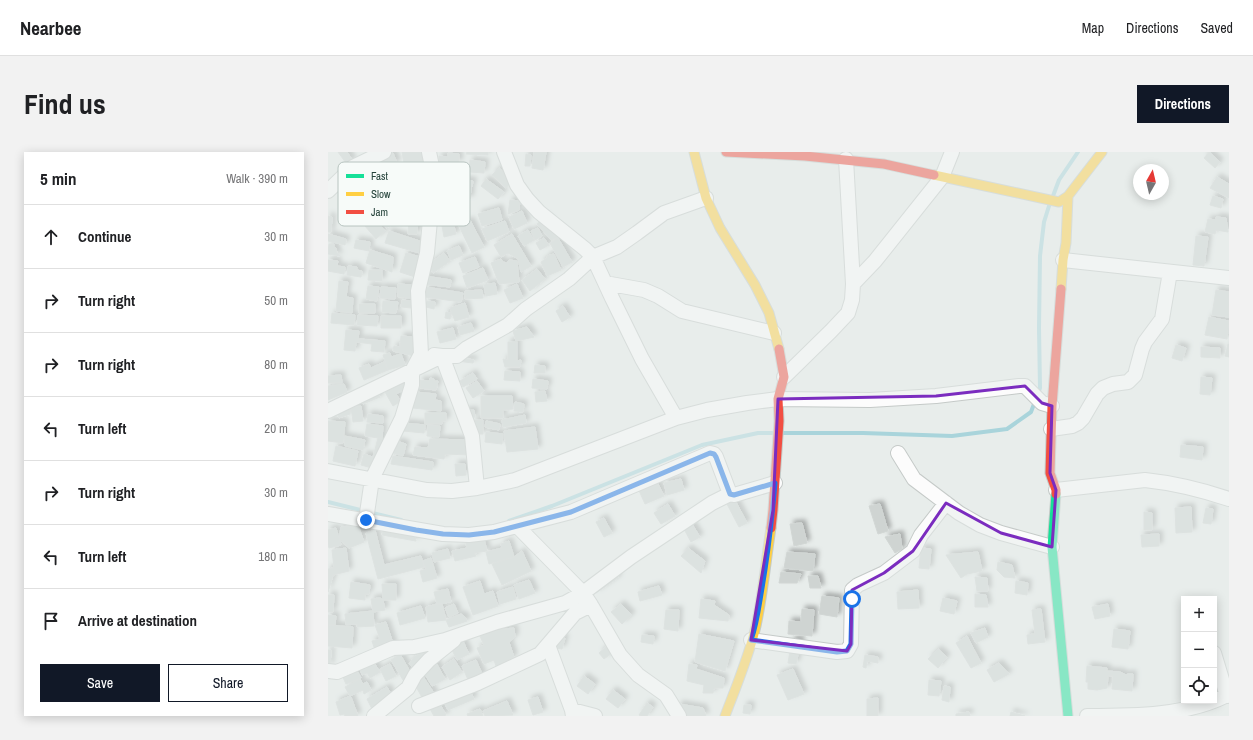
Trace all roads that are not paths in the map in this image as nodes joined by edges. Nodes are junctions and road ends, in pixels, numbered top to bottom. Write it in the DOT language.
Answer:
graph roads {
  1 [pos="384,152"];
  2 [pos="429,152"];
  3 [pos="504,152"];
  4 [pos="694,152"];
  5 [pos="726,152"];
  6 [pos="952,152"];
  7 [pos="1102,152"];
  8 [pos="855,157"];
  9 [pos="363,162"];
  10 [pos="431,162"];
  11 [pos="942,177"];
  12 [pos="338,181"];
  13 [pos="328,191"];
  14 [pos="1068,196"];
  15 [pos="706,198"];
  16 [pos="429,226"];
  17 [pos="593,257"];
  18 [pos="1062,260"];
  19 [pos="1170,272"];
  20 [pos="1229,278"];
  21 [pos="605,283"];
  22 [pos="853,284"];
  23 [pos="774,332"];
  24 [pos="421,354"];
  25 [pos="442,356"];
  26 [pos="412,370"];
  27 [pos="784,377"];
  28 [pos="778,399"];
  29 [pos="1047,404"];
  30 [pos="328,411"];
  31 [pos="676,418"];
  32 [pos="1051,429"];
  33 [pos="898,453"];
  34 [pos="328,471"];
  35 [pos="372,480"];
  36 [pos="775,483"];
  37 [pos="477,488"];
  38 [pos="1056,490"];
  39 [pos="730,494"];
  40 [pos="1229,499"];
  41 [pos="946,503"];
  42 [pos="329,516"];
  43 [pos="366,520"];
  44 [pos="517,526"];
  45 [pos="1052,547"];
  46 [pos="583,593"];
  47 [pos="591,605"];
  48 [pos="467,632"];
  49 [pos="751,640"];
  50 [pos="548,645"];
  51 [pos="1217,662"];
  52 [pos="328,671"];
  53 [pos="408,688"];
  54 [pos="1228,695"];
  55 [pos="422,711"];
  56 [pos="572,713"];
  57 [pos="374,716"];
  58 [pos="594,716"];
  59 [pos="679,716"];
  60 [pos="725,716"];
  61 [pos="1068,716"];
  62 [pos="1087,716"];
  1 -- 9 [label="street"];
  2 -- 10 [label="street"];
  3 -- 17 [label="street"];
  4 -- 15 [label="street"];
  5 -- 8 [label="street"];
  6 -- 11 [label="street"];
  7 -- 14 [label="street"];
  8 -- 11 [label="street"];
  8 -- 22 [label="street"];
  11 -- 14 [label="street"];
  11 -- 22 [label="street"];
  12 -- 13 [label="street"];
  14 -- 18 [label="street"];
  15 -- 17 [label="street"];
  15 -- 23 [label="street"];
  16 -- 24 [label="street"];
  17 -- 21 [label="street"];
  17 -- 25 [label="street"];
  18 -- 19 [label="street"];
  18 -- 29 [label="street"];
  19 -- 20 [label="street"];
  19 -- 32 [label="street"];
  21 -- 23 [label="street"];
  21 -- 31 [label="street"];
  22 -- 27 [label="street"];
  23 -- 27 [label="street"];
  24 -- 25 [label="street"];
  24 -- 26 [label="street"];
  25 -- 26 [label="street"];
  25 -- 37 [label="street"];
  26 -- 30 [label="street"];
  26 -- 35 [label="street"];
  27 -- 28 [label="street"];
  28 -- 29 [label="street"];
  28 -- 31 [label="street"];
  28 -- 36 [label="street"];
  29 -- 32 [label="street"];
  31 -- 37 [label="street"];
  32 -- 38 [label="street"];
  33 -- 41 [label="street"];
  34 -- 35 [label="street"];
  35 -- 37 [label="street"];
  35 -- 43 [label="street"];
  36 -- 39 [label="street"];
  36 -- 49 [label="street"];
  38 -- 40 [label="street"];
  38 -- 45 [label="street"];
  39 -- 44 [label="street"];
  39 -- 46 [label="street"];
  41 -- 45 [label="street"];
  41 -- 49 [label="street"];
  42 -- 43 [label="street"];
  43 -- 44 [label="street"];
  44 -- 46 [label="street"];
  45 -- 61 [label="street"];
  46 -- 47 [label="street"];
  46 -- 48 [label="street"];
  47 -- 50 [label="street"];
  47 -- 59 [label="street"];
  48 -- 52 [label="street"];
  48 -- 53 [label="street"];
  49 -- 60 [label="street"];
  50 -- 55 [label="street"];
  50 -- 56 [label="street"];
  51 -- 54 [label="street"];
  53 -- 55 [label="street"];
  53 -- 57 [label="street"];
  54 -- 62 [label="street"];
  56 -- 58 [label="street"];
}
